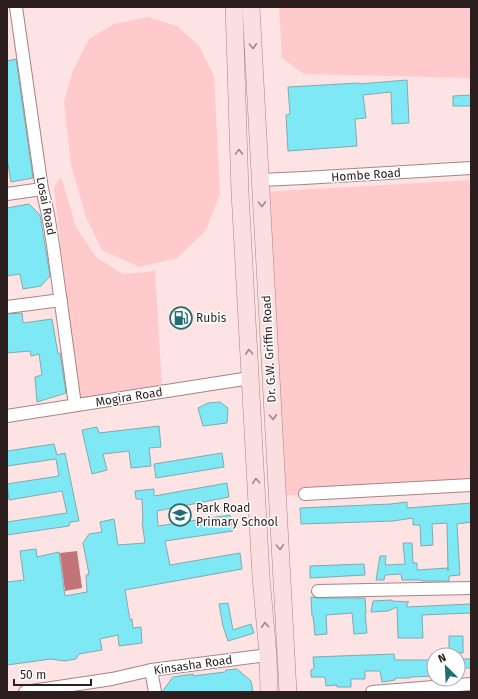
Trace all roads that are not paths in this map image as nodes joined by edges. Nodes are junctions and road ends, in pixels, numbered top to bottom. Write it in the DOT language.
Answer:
graph roads {
  1 [pos="16,7"];
  2 [pos="234,7"];
  3 [pos="251,7"];
  4 [pos="471,168"];
  5 [pos="260,180"];
  6 [pos="42,189"];
  7 [pos="7,194"];
  8 [pos="61,300"];
  9 [pos="7,307"];
  10 [pos="250,378"];
  11 [pos="75,405"];
  12 [pos="7,416"];
  13 [pos="471,485"];
  14 [pos="305,494"];
  15 [pos="471,588"];
  16 [pos="318,591"];
  17 [pos="268,655"];
  18 [pos="151,670"];
  19 [pos="464,687"];
  20 [pos="30,692"];
  21 [pos="155,692"];
  22 [pos="269,692"];
  23 [pos="288,692"];
  24 [pos="372,692"];
  1 -- 6 [label="street, Losai Road"];
  10 -- 2 [label="main road, Dr. G.W. Griffin Road, one-way"];
  3 -- 5 [label="main road, Dr. G.W. Griffin Road, one-way"];
  4 -- 5 [label="street, Hombe Road"];
  5 -- 23 [label="main road, Dr. G.W. Griffin Road, one-way"];
  6 -- 7 [label="street"];
  6 -- 8 [label="street, Losai Road"];
  8 -- 9 [label="street"];
  8 -- 11 [label="street, Losai Road"];
  10 -- 11 [label="street, Mogira Road"];
  17 -- 10 [label="main road, Dr. G.W. Griffin Road, one-way"];
  11 -- 12 [label="street, Mogira Road"];
  13 -- 14 [label="street"];
  15 -- 16 [label="street"];
  17 -- 18 [label="street, Kinsasha Road"];
  17 -- 22 [label="main road, Dr. G.W. Griffin Road"];
  18 -- 20 [label="street, Kinsasha Road"];
  18 -- 21 [label="street"];
  19 -- 24 [label="street"];
}
